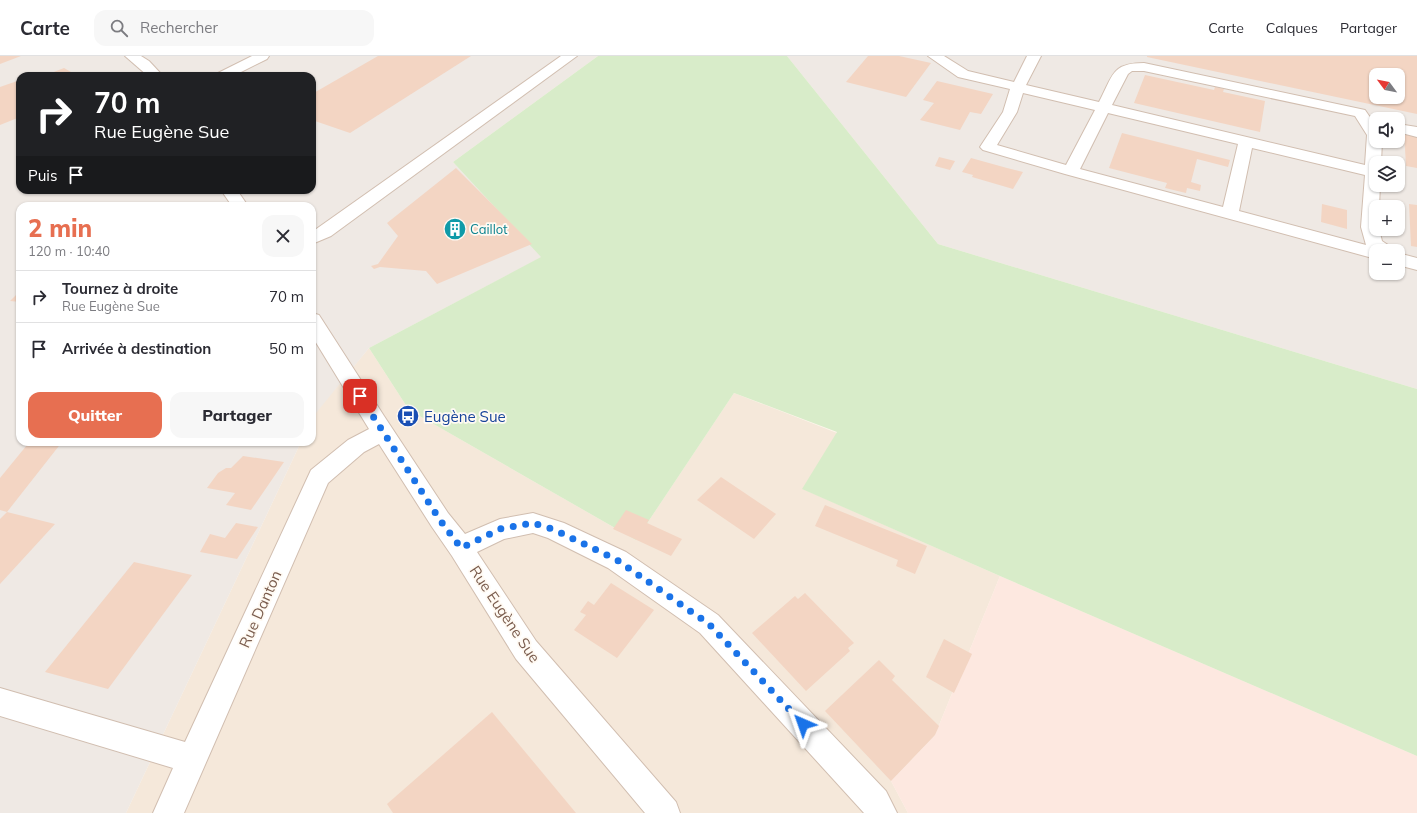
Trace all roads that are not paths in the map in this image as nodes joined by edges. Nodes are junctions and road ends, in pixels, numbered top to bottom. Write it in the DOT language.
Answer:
graph roads {
  1 [pos="132,56"];
  2 [pos="262,56"];
  3 [pos="570,56"];
  4 [pos="935,56"];
  5 [pos="1034,56"];
  6 [pos="152,72"];
  7 [pos="231,72"];
  8 [pos="1018,87"];
  9 [pos="1104,107"];
  10 [pos="1369,120"];
  11 [pos="1405,129"];
  12 [pos="1417,132"];
  13 [pos="1246,141"];
  14 [pos="1071,171"];
  15 [pos="1369,171"];
  16 [pos="1372,192"];
  17 [pos="1230,214"];
  18 [pos="316,236"];
  19 [pos="1374,244"];
  20 [pos="1369,251"];
  21 [pos="1405,261"];
  22 [pos="1417,264"];
  23 [pos="316,326"];
  24 [pos="383,431"];
  25 [pos="461,548"];
  26 [pos="0,702"];
  27 [pos="193,759"];
  28 [pos="168,813"];
  29 [pos="665,813"];
  30 [pos="882,813"];
  1 -- 6 [label="street"];
  2 -- 7 [label="street"];
  3 -- 18 [label="street"];
  4 -- 8 [label="street"];
  5 -- 8 [label="street"];
  8 -- 9 [label="street"];
  8 -- 14 [label="street"];
  9 -- 10 [label="street"];
  9 -- 13 [label="street"];
  9 -- 14 [label="street"];
  11 -- 12 [label="street"];
  13 -- 15 [label="street"];
  13 -- 17 [label="street"];
  14 -- 17 [label="street"];
  16 -- 19 [label="street"];
  17 -- 20 [label="street"];
  21 -- 22 [label="street"];
  23 -- 24 [label="street, Rue Eugène Sue"];
  24 -- 25 [label="street, Rue Eugène Sue"];
  24 -- 27 [label="street, Rue Danton"];
  25 -- 29 [label="street, Rue Eugène Sue"];
  25 -- 30 [label="street"];
  26 -- 27 [label="street"];
  27 -- 28 [label="street, Rue Danton"];
}
